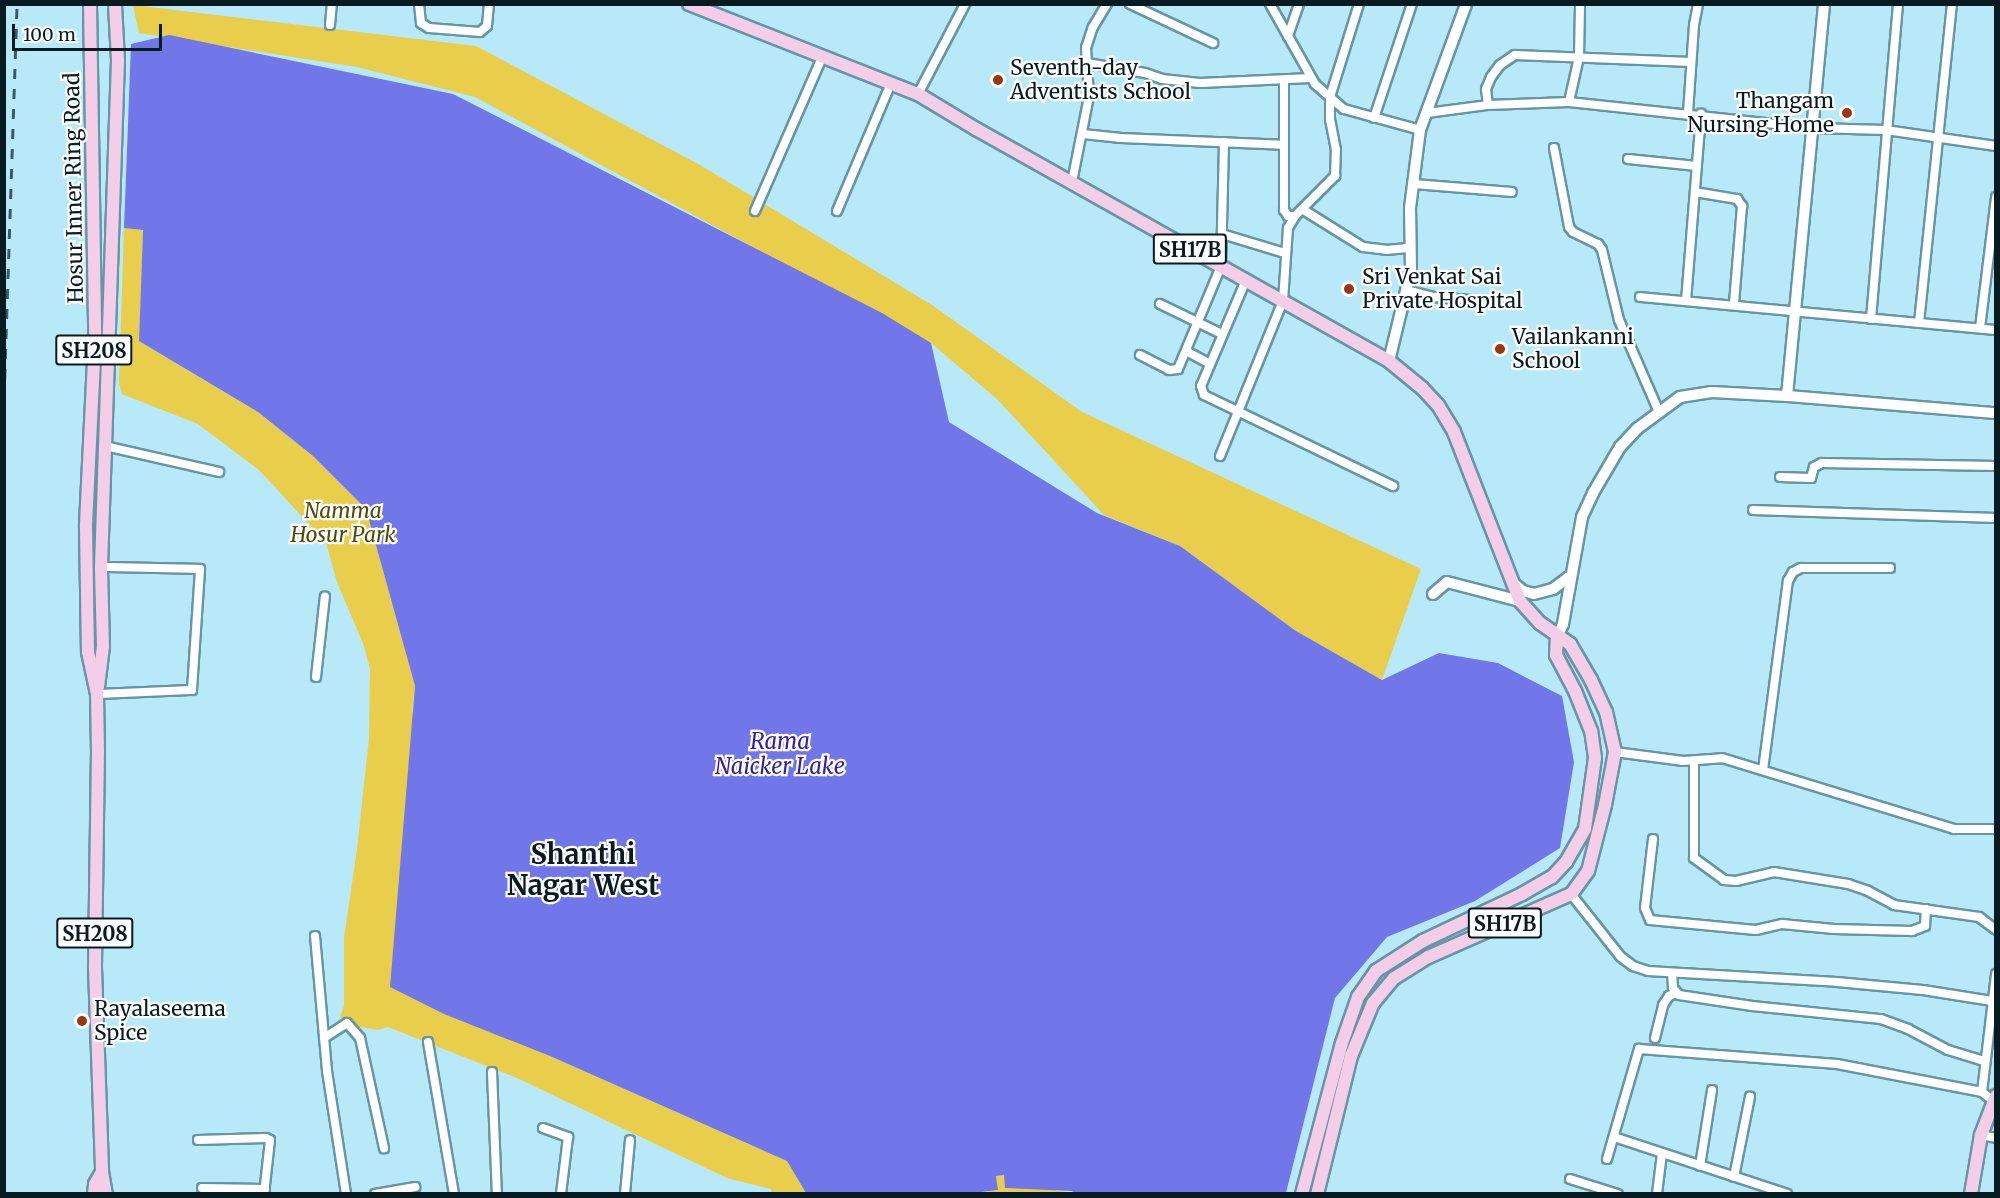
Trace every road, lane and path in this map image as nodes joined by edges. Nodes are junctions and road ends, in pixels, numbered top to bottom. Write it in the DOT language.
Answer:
graph roads {
  1 [pos="90,4"];
  2 [pos="114,4"];
  3 [pos="332,4"];
  4 [pos="419,4"];
  5 [pos="489,4"];
  6 [pos="689,4"];
  7 [pos="965,4"];
  8 [pos="1107,4"];
  9 [pos="1130,4"];
  10 [pos="1270,4"];
  11 [pos="1299,4"];
  12 [pos="1359,4"];
  13 [pos="1412,4"];
  14 [pos="1466,4"];
  15 [pos="1580,4"];
  16 [pos="1698,4"];
  17 [pos="1824,4"];
  18 [pos="1898,4"];
  19 [pos="1952,4"];
  20 [pos="330,25"];
  21 [pos="1288,36"];
  22 [pos="1213,43"];
  23 [pos="823,55"];
  24 [pos="1579,57"];
  25 [pos="1691,62"];
  26 [pos="1087,63"];
  27 [pos="1311,78"];
  28 [pos="1284,80"];
  29 [pos="891,83"];
  30 [pos="918,94"];
  31 [pos="1330,97"];
  32 [pos="1569,102"];
  33 [pos="1488,105"];
  34 [pos="1427,113"];
  35 [pos="1688,113"];
  36 [pos="1701,114"];
  37 [pos="1374,118"];
  38 [pos="1812,128"];
  39 [pos="1420,130"];
  40 [pos="1886,130"];
  41 [pos="1083,134"];
  42 [pos="1938,138"];
  43 [pos="1224,142"];
  44 [pos="1284,145"];
  45 [pos="1995,146"];
  46 [pos="1554,148"];
  47 [pos="1628,159"];
  48 [pos="1697,166"];
  49 [pos="1072,182"];
  50 [pos="1414,184"];
  51 [pos="1512,192"];
  52 [pos="1695,192"];
  53 [pos="1995,197"];
  54 [pos="755,211"];
  55 [pos="837,211"];
  56 [pos="1299,212"];
  57 [pos="1222,234"];
  58 [pos="1411,248"];
  59 [pos="1285,253"];
  60 [pos="1221,266"];
  61 [pos="1246,280"];
  62 [pos="1406,290"];
  63 [pos="1640,297"];
  64 [pos="1470,300"];
  65 [pos="1283,301"];
  66 [pos="1686,301"];
  67 [pos="1160,304"];
  68 [pos="1734,304"];
  69 [pos="1795,313"];
  70 [pos="1871,319"];
  71 [pos="1919,323"];
  72 [pos="1197,324"];
  73 [pos="1980,328"];
  74 [pos="1995,330"];
  75 [pos="1222,334"];
  76 [pos="1186,351"];
  77 [pos="1140,355"];
  78 [pos="1389,361"];
  79 [pos="1210,364"];
  80 [pos="1787,396"];
  81 [pos="1659,412"];
  82 [pos="1238,413"];
  83 [pos="1995,413"];
  84 [pos="105,446"];
  85 [pos="1220,456"];
  86 [pos="1995,465"];
  87 [pos="219,472"];
  88 [pos="1780,477"];
  89 [pos="1393,486"];
  90 [pos="1753,510"];
  91 [pos="1995,518"];
  92 [pos="100,567"];
  93 [pos="1890,568"];
  94 [pos="1569,577"];
  95 [pos="1512,583"];
  96 [pos="1433,594"];
  97 [pos="325,596"];
  98 [pos="1520,601"];
  99 [pos="1557,637"];
  100 [pos="316,677"];
  101 [pos="97,694"];
  102 [pos="1615,752"];
  103 [pos="1694,761"];
  104 [pos="1763,770"];
  105 [pos="1995,829"];
  106 [pos="1653,839"];
  107 [pos="1572,894"];
  108 [pos="1926,909"];
  109 [pos="1995,930"];
  110 [pos="315,936"];
  111 [pos="1672,973"];
  112 [pos="1995,974"];
  113 [pos="1676,993"];
  114 [pos="1992,1001"];
  115 [pos="324,1038"];
  116 [pos="1655,1038"];
  117 [pos="428,1042"];
  118 [pos="1985,1060"];
  119 [pos="492,1072"];
  120 [pos="1712,1090"];
  121 [pos="1982,1092"];
  122 [pos="1750,1097"];
  123 [pos="1994,1098"];
  124 [pos="543,1128"];
  125 [pos="1981,1136"];
  126 [pos="1614,1137"];
  127 [pos="1995,1138"];
  128 [pos="198,1140"];
  129 [pos="630,1140"];
  130 [pos="384,1148"];
  131 [pos="1662,1153"];
  132 [pos="1607,1159"];
  133 [pos="1700,1166"];
  134 [pos="102,1172"];
  135 [pos="1734,1177"];
  136 [pos="1570,1179"];
  137 [pos="416,1187"];
  138 [pos="202,1188"];
  139 [pos="265,1191"];
  140 [pos="94,1194"];
  141 [pos="106,1194"];
  142 [pos="346,1194"];
  143 [pos="375,1194"];
  144 [pos="454,1194"];
  145 [pos="497,1194"];
  146 [pos="561,1194"];
  147 [pos="625,1194"];
  148 [pos="1302,1194"];
  149 [pos="1317,1194"];
  150 [pos="1618,1194"];
  151 [pos="1657,1194"];
  152 [pos="1787,1194"];
  153 [pos="1971,1194"];
  1 -- 101 [label="main road, Hosur Inner Ring Road / SH208"];
  2 -- 84 [label="main road, Hosur Inner Ring Road / SH208"];
  3 -- 20 [label="street"];
  4 -- 5 [label="street"];
  6 -- 23 [label="main road, SH17B"];
  7 -- 30 [label="street"];
  8 -- 26 [label="street"];
  9 -- 22 [label="street"];
  10 -- 21 [label="street"];
  11 -- 21 [label="street"];
  12 -- 31 [label="street"];
  13 -- 37 [label="street"];
  14 -- 34 [label="street"];
  15 -- 24 [label="street"];
  16 -- 25 [label="street"];
  17 -- 38 [label="street"];
  18 -- 40 [label="street"];
  19 -- 42 [label="street"];
  21 -- 27 [label="street"];
  23 -- 29 [label="main road, SH17B"];
  23 -- 54 [label="street"];
  24 -- 25 [label="street"];
  24 -- 32 [label="street"];
  24 -- 33 [label="street"];
  25 -- 35 [label="street"];
  26 -- 28 [label="street"];
  26 -- 41 [label="street"];
  27 -- 28 [label="street"];
  27 -- 31 [label="street"];
  28 -- 44 [label="street"];
  29 -- 30 [label="main road, SH17B"];
  29 -- 55 [label="street"];
  30 -- 49 [label="main road, SH17B"];
  31 -- 37 [label="street"];
  31 -- 56 [label="street"];
  32 -- 33 [label="street"];
  32 -- 35 [label="street"];
  33 -- 34 [label="street"];
  34 -- 39 [label="street"];
  35 -- 36 [label="street"];
  36 -- 38 [label="street"];
  36 -- 48 [label="street"];
  37 -- 39 [label="street"];
  38 -- 40 [label="street"];
  38 -- 69 [label="street"];
  39 -- 50 [label="street"];
  40 -- 42 [label="street"];
  40 -- 70 [label="street"];
  41 -- 43 [label="street"];
  41 -- 49 [label="street"];
  42 -- 45 [label="street"];
  42 -- 71 [label="street"];
  43 -- 44 [label="street"];
  43 -- 57 [label="street"];
  44 -- 56 [label="street"];
  46 -- 81 [label="street"];
  47 -- 48 [label="street"];
  48 -- 52 [label="street"];
  49 -- 60 [label="main road, SH17B"];
  50 -- 51 [label="street"];
  50 -- 58 [label="street"];
  52 -- 66 [label="street"];
  52 -- 68 [label="street"];
  53 -- 73 [label="street"];
  56 -- 58 [label="street"];
  56 -- 59 [label="street"];
  57 -- 59 [label="street"];
  57 -- 60 [label="street"];
  58 -- 62 [label="street"];
  59 -- 65 [label="street"];
  60 -- 61 [label="main road, SH17B"];
  60 -- 72 [label="street"];
  61 -- 65 [label="main road, SH17B"];
  61 -- 75 [label="street"];
  62 -- 64 [label="street"];
  62 -- 78 [label="street"];
  63 -- 66 [label="street"];
  65 -- 78 [label="main road, SH17B"];
  65 -- 82 [label="street"];
  66 -- 68 [label="street"];
  67 -- 72 [label="street"];
  68 -- 69 [label="street"];
  69 -- 70 [label="street"];
  69 -- 80 [label="street"];
  70 -- 71 [label="street"];
  71 -- 73 [label="street"];
  72 -- 75 [label="street"];
  72 -- 76 [label="street"];
  73 -- 74 [label="street"];
  75 -- 79 [label="street"];
  76 -- 77 [label="street"];
  76 -- 79 [label="street"];
  78 -- 95 [label="main road, SH17B"];
  79 -- 82 [label="street"];
  80 -- 81 [label="street"];
  80 -- 83 [label="street"];
  81 -- 94 [label="street"];
  82 -- 85 [label="street"];
  82 -- 89 [label="street"];
  84 -- 87 [label="street"];
  84 -- 92 [label="main road, Hosur Inner Ring Road / SH208"];
  86 -- 88 [label="street"];
  90 -- 91 [label="street"];
  92 -- 101 [label="main road, Hosur Inner Ring Road / SH208"];
  92 -- 101 [label="street"];
  93 -- 104 [label="street"];
  94 -- 95 [label="street"];
  94 -- 99 [label="street"];
  95 -- 98 [label="main road, SH17B"];
  96 -- 98 [label="street"];
  97 -- 100 [label="street"];
  98 -- 99 [label="main road, SH17B"];
  99 -- 102 [label="main road, SH17B"];
  99 -- 148 [label="main road, SH17B"];
  101 -- 134 [label="main road, Hosur Inner Ring Road / SH208"];
  102 -- 103 [label="street"];
  102 -- 107 [label="main road, SH17B"];
  103 -- 104 [label="street"];
  103 -- 108 [label="street"];
  104 -- 105 [label="street"];
  106 -- 108 [label="street"];
  107 -- 111 [label="street"];
  107 -- 149 [label="main road, SH17B"];
  108 -- 109 [label="street"];
  110 -- 115 [label="street"];
  111 -- 113 [label="street"];
  111 -- 114 [label="street"];
  112 -- 114 [label="street"];
  113 -- 116 [label="street"];
  113 -- 118 [label="street"];
  114 -- 118 [label="street"];
  115 -- 130 [label="street"];
  115 -- 142 [label="street"];
  117 -- 144 [label="street"];
  118 -- 121 [label="street"];
  119 -- 145 [label="street"];
  120 -- 133 [label="street"];
  121 -- 123 [label="street"];
  121 -- 126 [label="street"];
  122 -- 135 [label="street"];
  123 -- 125 [label="main road"];
  124 -- 146 [label="street"];
  125 -- 127 [label="street"];
  125 -- 153 [label="main road"];
  126 -- 131 [label="street"];
  126 -- 132 [label="street"];
  128 -- 139 [label="street"];
  129 -- 147 [label="street"];
  131 -- 133 [label="street"];
  131 -- 151 [label="street"];
  133 -- 135 [label="street"];
  134 -- 140 [label="main road, Hosur Inner Ring Road / SH208"];
  134 -- 141 [label="main road, Hosur Inner Ring Road / SH208"];
  135 -- 152 [label="street"];
  136 -- 150 [label="street"];
  137 -- 143 [label="street"];
  138 -- 139 [label="street"];
}
